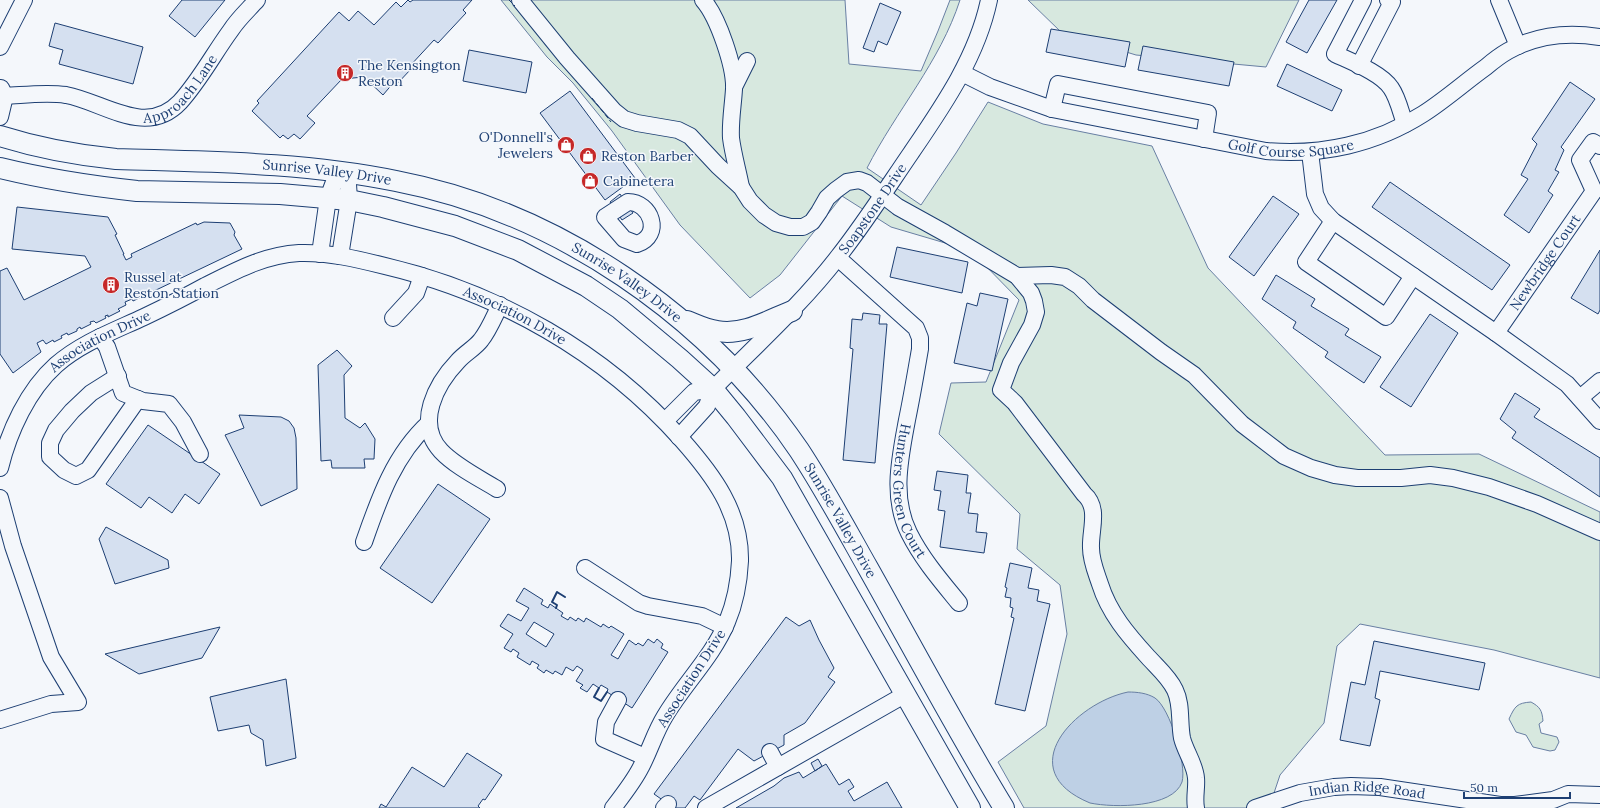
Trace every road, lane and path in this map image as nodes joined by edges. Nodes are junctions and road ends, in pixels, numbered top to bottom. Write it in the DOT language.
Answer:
graph roads {
  1 [pos="24,0"];
  2 [pos="257,0"];
  3 [pos="520,0"];
  4 [pos="704,0"];
  5 [pos="989,0"];
  6 [pos="1363,0"];
  7 [pos="1388,0"];
  8 [pos="1499,0"];
  9 [pos="1600,37"];
  10 [pos="1518,46"];
  11 [pos="0,47"];
  12 [pos="746,61"];
  13 [pos="1359,66"];
  14 [pos="962,73"];
  15 [pos="734,87"];
  16 [pos="2,92"];
  17 [pos="1052,109"];
  18 [pos="0,117"];
  19 [pos="1405,124"];
  20 [pos="0,136"];
  21 [pos="1204,139"];
  22 [pos="1600,146"];
  23 [pos="1310,152"];
  24 [pos="0,168"];
  25 [pos="342,172"];
  26 [pos="741,186"];
  27 [pos="1597,192"];
  28 [pos="882,194"];
  29 [pos="328,198"];
  30 [pos="349,200"];
  31 [pos="1333,221"];
  32 [pos="320,254"];
  33 [pos="340,256"];
  34 [pos="838,258"];
  35 [pos="422,276"];
  36 [pos="1017,276"];
  37 [pos="1413,276"];
  38 [pos="500,305"];
  39 [pos="792,311"];
  40 [pos="677,317"];
  41 [pos="393,318"];
  42 [pos="1496,333"];
  43 [pos="100,337"];
  44 [pos="733,368"];
  45 [pos="118,376"];
  46 [pos="1600,381"];
  47 [pos="713,389"];
  48 [pos="1580,398"];
  49 [pos="138,399"];
  50 [pos="664,421"];
  51 [pos="1600,421"];
  52 [pos="429,423"];
  53 [pos="679,437"];
  54 [pos="200,454"];
  55 [pos="0,468"];
  56 [pos="497,489"];
  57 [pos="0,498"];
  58 [pos="3,524"];
  59 [pos="1600,532"];
  60 [pos="364,542"];
  61 [pos="585,568"];
  62 [pos="959,603"];
  63 [pos="725,627"];
  64 [pos="906,694"];
  65 [pos="618,700"];
  66 [pos="0,720"];
  67 [pos="770,752"];
  68 [pos="645,757"];
  69 [pos="778,766"];
  70 [pos="1600,795"];
  71 [pos="613,808"];
  72 [pos="706,808"];
  73 [pos="970,808"];
  74 [pos="1004,808"];
  75 [pos="1196,808"];
  76 [pos="1255,808"];
  1 -- 11 [label="street"];
  2 -- 16 [label="street, Approach Lane"];
  3 -- 26 [label="street"];
  4 -- 15 [label="street"];
  5 -- 14 [label="street, Soapstone Drive"];
  6 -- 13 [label="street"];
  7 -- 13 [label="street"];
  8 -- 10 [label="street"];
  9 -- 10 [label="street, Golf Course Square"];
  10 -- 19 [label="street, Golf Course Square"];
  12 -- 15 [label="street"];
  13 -- 19 [label="street"];
  14 -- 17 [label="street, Golf Course Square"];
  14 -- 28 [label="street, Soapstone Drive"];
  15 -- 26 [label="street"];
  16 -- 18 [label="street"];
  17 -- 21 [label="street, Golf Course Square"];
  17 -- 21 [label="street"];
  19 -- 23 [label="street, Golf Course Square"];
  20 -- 25 [label="main road, Sunrise Valley Drive"];
  21 -- 23 [label="street, Golf Course Square"];
  22 -- 27 [label="street, Newbridge Court"];
  23 -- 31 [label="street"];
  24 -- 29 [label="main road, Sunrise Valley Drive"];
  25 -- 29 [label="street"];
  25 -- 30 [label="street"];
  25 -- 40 [label="main road, Sunrise Valley Drive"];
  26 -- 28 [label="street"];
  27 -- 42 [label="street, Newbridge Court"];
  28 -- 34 [label="street, Soapstone Drive"];
  28 -- 36 [label="street"];
  29 -- 30 [label="main road, Sunrise Valley Drive"];
  29 -- 32 [label="street"];
  30 -- 33 [label="street"];
  30 -- 47 [label="main road, Sunrise Valley Drive"];
  31 -- 37 [label="street"];
  31 -- 37 [label="street"];
  32 -- 33 [label="street, Association Drive"];
  32 -- 43 [label="street, Association Drive"];
  33 -- 35 [label="street, Association Drive"];
  34 -- 39 [label="street, Soapstone Drive"];
  34 -- 62 [label="street, Hunters Green Court"];
  35 -- 38 [label="street, Association Drive"];
  35 -- 41 [label="street"];
  36 -- 59 [label="street"];
  36 -- 75 [label="street"];
  37 -- 42 [label="street"];
  38 -- 50 [label="street, Association Drive"];
  38 -- 52 [label="street"];
  39 -- 40 [label="main road"];
  39 -- 44 [label="street, Soapstone Drive"];
  40 -- 44 [label="main road, Sunrise Valley Drive"];
  42 -- 48 [label="street"];
  43 -- 45 [label="street"];
  43 -- 55 [label="street, Association Drive"];
  44 -- 47 [label="street, Soapstone Drive"];
  44 -- 74 [label="main road, Sunrise Valley Drive"];
  45 -- 49 [label="street"];
  45 -- 49 [label="street"];
  46 -- 48 [label="street"];
  47 -- 50 [label="street"];
  47 -- 53 [label="street"];
  47 -- 64 [label="main road, Sunrise Valley Drive"];
  48 -- 51 [label="street"];
  49 -- 54 [label="street"];
  50 -- 53 [label="street, Association Drive"];
  52 -- 56 [label="street"];
  52 -- 60 [label="street"];
  53 -- 63 [label="street, Association Drive"];
  57 -- 58 [label="street"];
  58 -- 66 [label="street"];
  61 -- 63 [label="street"];
  63 -- 68 [label="street, Association Drive"];
  64 -- 69 [label="street"];
  64 -- 73 [label="main road, Sunrise Valley Drive"];
  65 -- 68 [label="street"];
  67 -- 69 [label="street"];
  68 -- 71 [label="street, Association Drive"];
  69 -- 72 [label="street"];
  70 -- 76 [label="street, Indian Ridge Road"];
}
